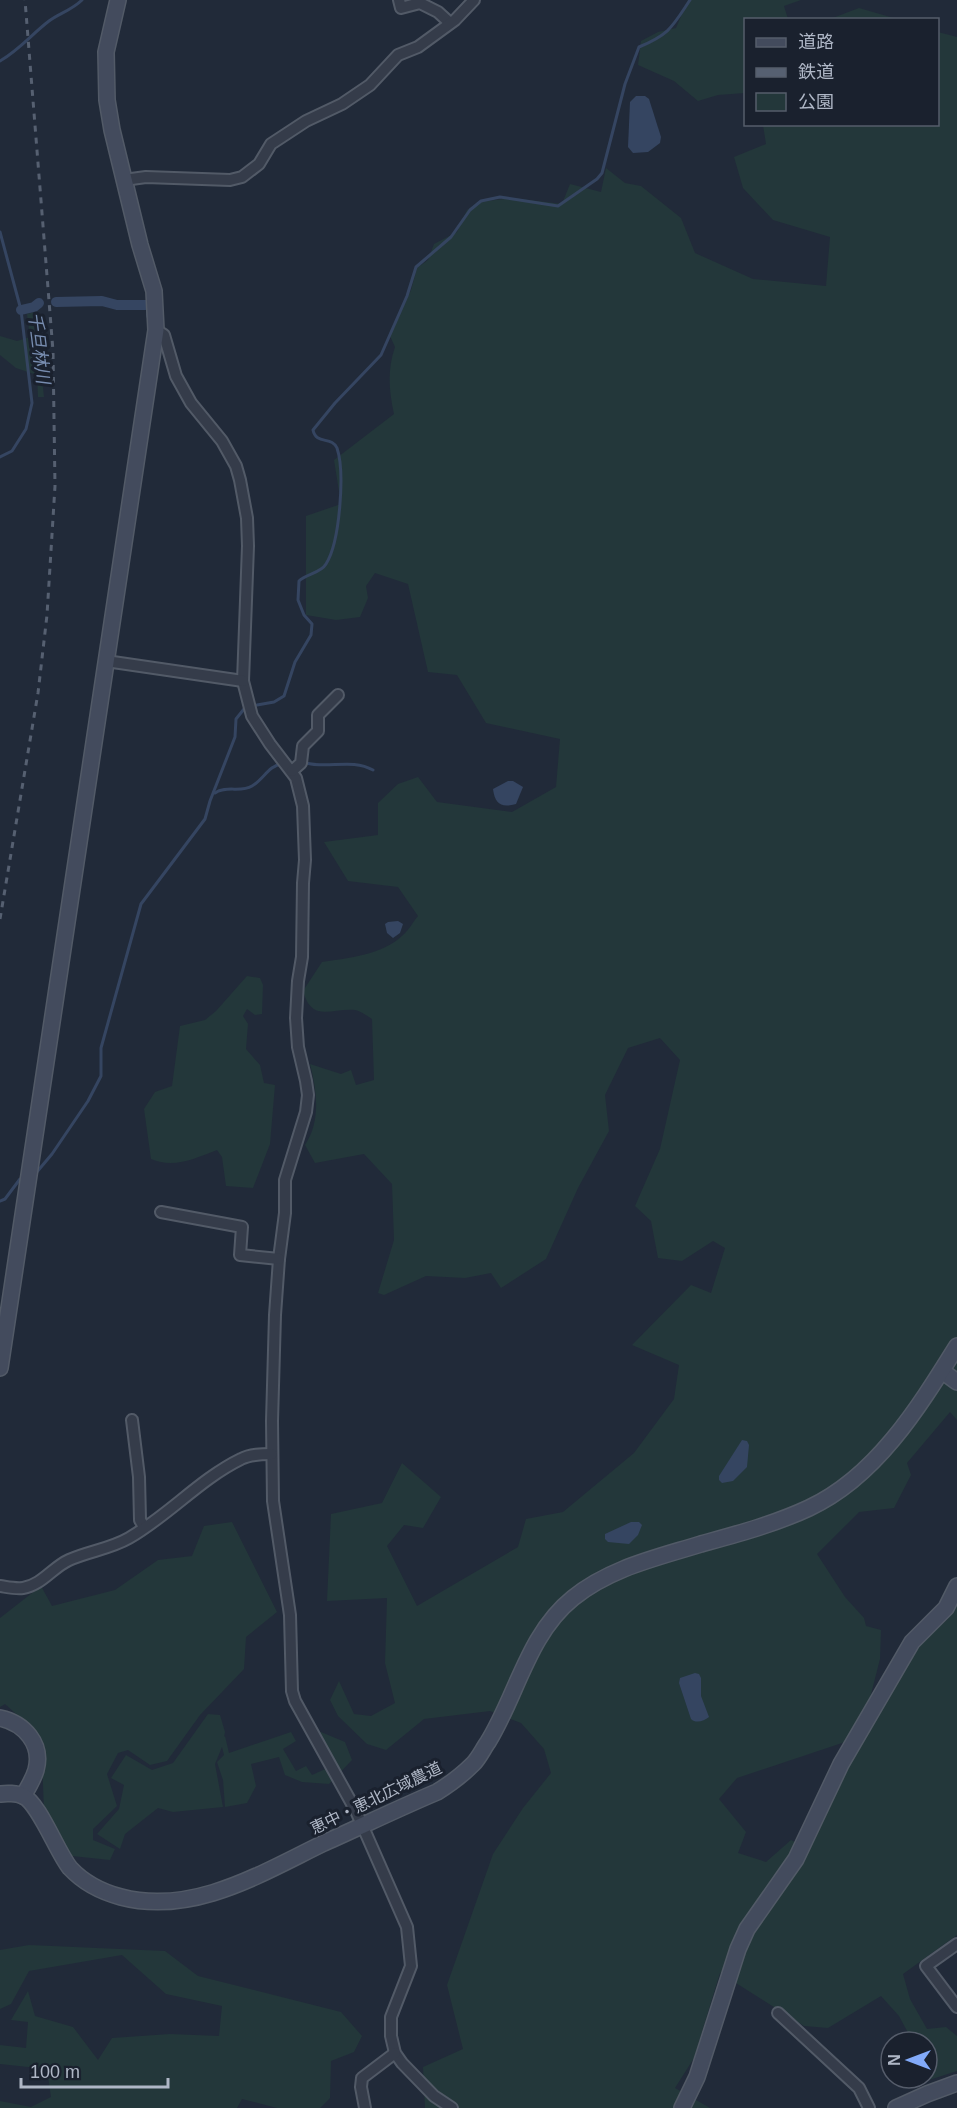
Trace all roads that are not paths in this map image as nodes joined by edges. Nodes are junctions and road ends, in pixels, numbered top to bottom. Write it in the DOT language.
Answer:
graph roads {
  1 [pos="118,0"];
  2 [pos="399,0"];
  3 [pos="474,0"];
  4 [pos="450,23"];
  5 [pos="124,180"];
  6 [pos="156,330"];
  7 [pos="106,661"];
  8 [pos="243,681"];
  9 [pos="339,695"];
  10 [pos="292,771"];
  11 [pos="160,1212"];
  12 [pos="279,1259"];
  13 [pos="957,1346"];
  14 [pos="0,1368"];
  15 [pos="942,1371"];
  16 [pos="957,1382"];
  17 [pos="132,1420"];
  18 [pos="272,1454"];
  19 [pos="144,1527"];
  20 [pos="0,1586"];
  21 [pos="957,1586"];
  22 [pos="0,1718"];
  23 [pos="0,1794"];
  24 [pos="23,1796"];
  25 [pos="362,1826"];
  26 [pos="957,1944"];
  27 [pos="957,2007"];
  28 [pos="778,2013"];
  29 [pos="395,2053"];
  30 [pos="956,2087"];
  31 [pos="364,2108"];
  32 [pos="452,2108"];
  33 [pos="682,2108"];
  34 [pos="869,2108"];
  35 [pos="896,2108"];
  1 -- 5 [label="street"];
  2 -- 4 [label="street"];
  3 -- 4 [label="street"];
  4 -- 5 [label="street"];
  5 -- 6 [label="street"];
  6 -- 7 [label="street"];
  6 -- 8 [label="street"];
  7 -- 8 [label="street"];
  7 -- 14 [label="street"];
  8 -- 10 [label="street"];
  9 -- 10 [label="street"];
  10 -- 12 [label="street"];
  11 -- 12 [label="street"];
  12 -- 18 [label="street"];
  13 -- 15 [label="street, 恵中・恵北広域農道"];
  15 -- 16 [label="street"];
  15 -- 25 [label="street, 恵中・恵北広域農道"];
  17 -- 19 [label="street"];
  18 -- 19 [label="street"];
  18 -- 25 [label="street"];
  19 -- 20 [label="street"];
  21 -- 33 [label="street"];
  22 -- 24 [label="street"];
  23 -- 24 [label="street"];
  24 -- 25 [label="street, 恵中・恵北広域農道"];
  25 -- 29 [label="street"];
  26 -- 27 [label="street"];
  28 -- 34 [label="street"];
  29 -- 31 [label="street"];
  29 -- 32 [label="street"];
  30 -- 35 [label="street"];
}
